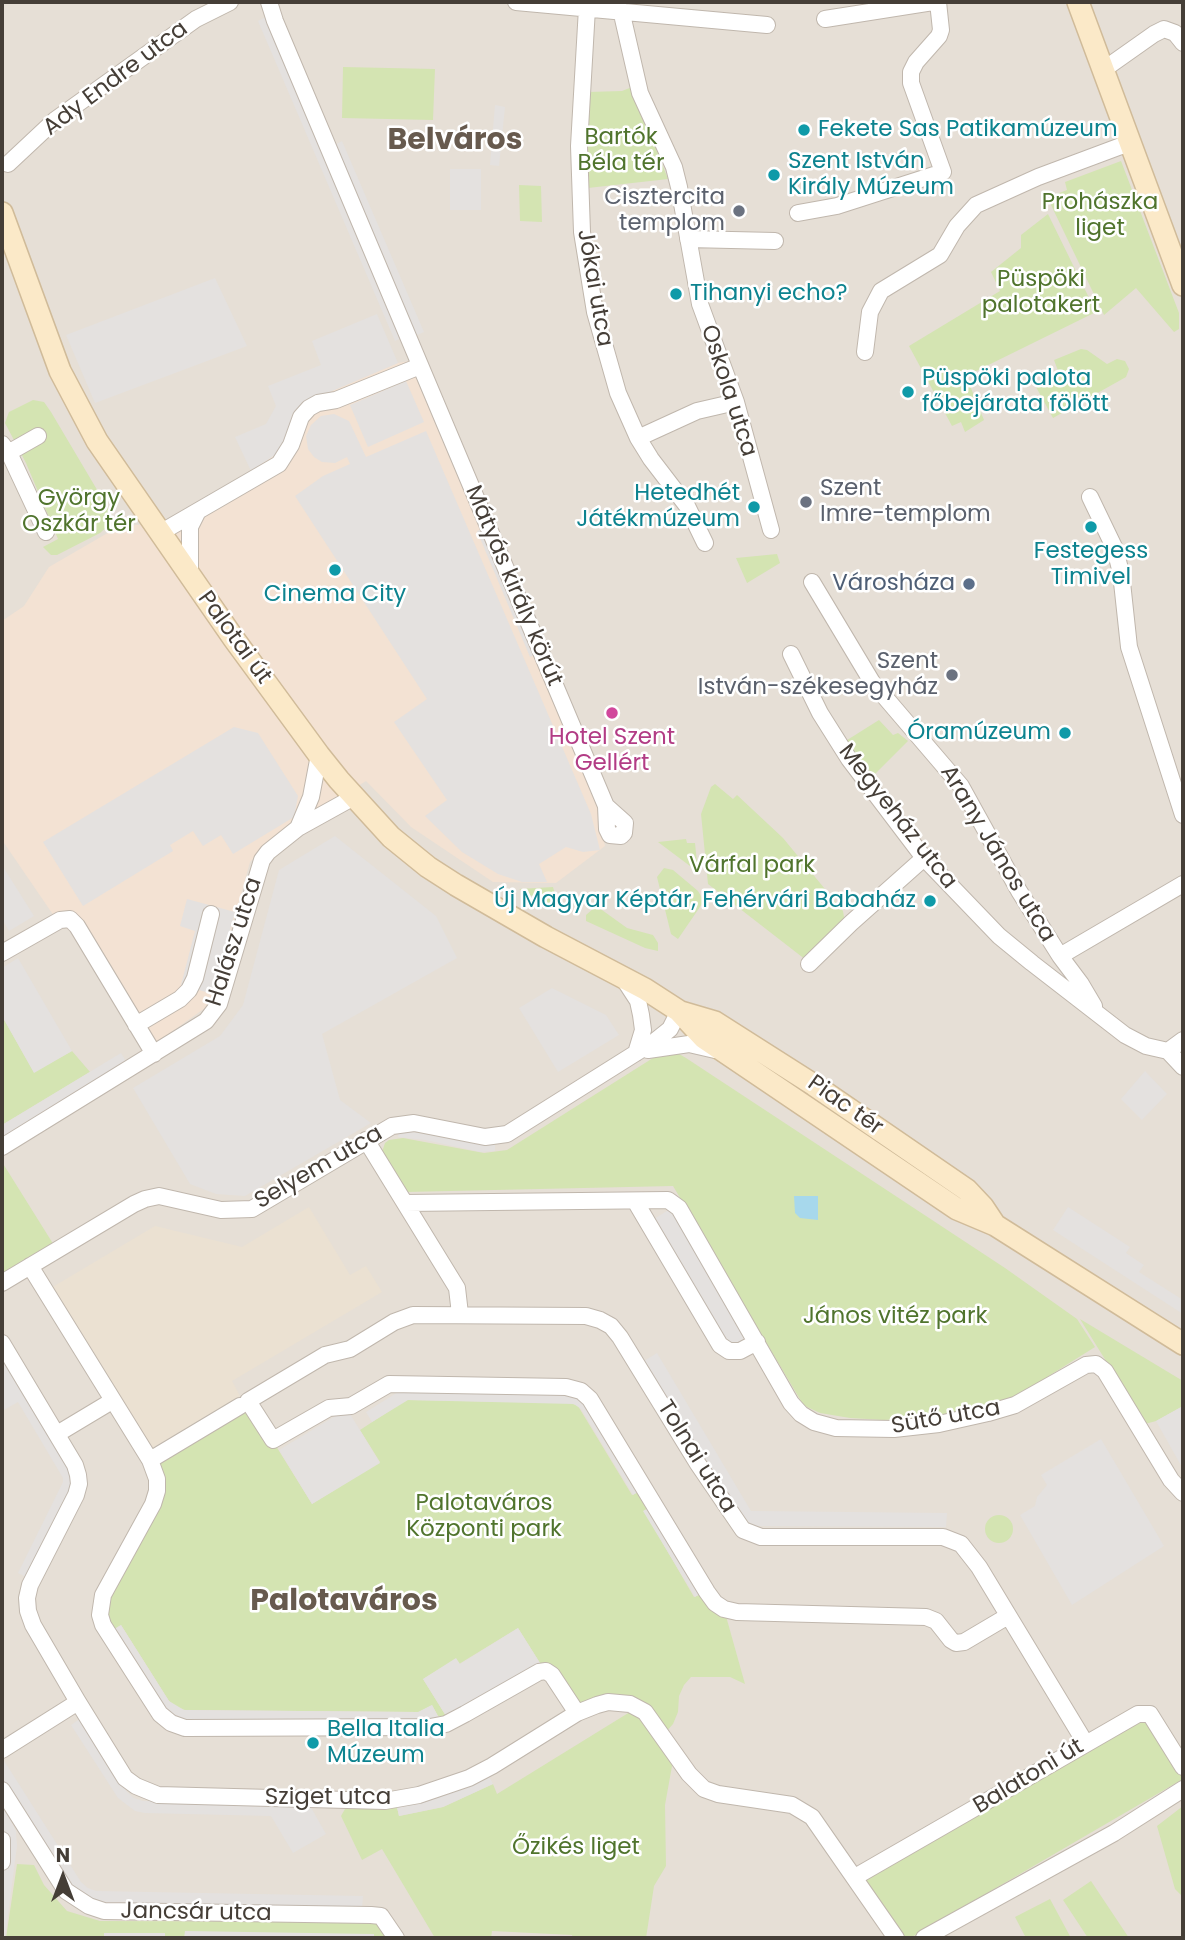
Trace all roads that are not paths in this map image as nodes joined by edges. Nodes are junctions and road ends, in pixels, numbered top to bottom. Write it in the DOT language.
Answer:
graph roads {
  1 [pos="230,2"];
  2 [pos="270,2"];
  3 [pos="516,2"];
  4 [pos="935,2"];
  5 [pos="1077,2"];
  6 [pos="1083,2"];
  7 [pos="587,8"];
  8 [pos="621,10"];
  9 [pos="825,19"];
  10 [pos="767,25"];
  11 [pos="1183,43"];
  12 [pos="1105,68"];
  13 [pos="1130,140"];
  14 [pos="8,164"];
  15 [pos="2,213"];
  16 [pos="798,213"];
  17 [pos="688,239"];
  18 [pos="775,241"];
  19 [pos="1183,261"];
  20 [pos="1183,285"];
  21 [pos="864,352"];
  22 [pos="421,366"];
  23 [pos="736,402"];
  24 [pos="38,436"];
  25 [pos="638,438"];
  26 [pos="5,448"];
  27 [pos="1090,497"];
  28 [pos="200,509"];
  29 [pos="771,530"];
  30 [pos="46,532"];
  31 [pos="160,533"];
  32 [pos="705,543"];
  33 [pos="190,576"];
  34 [pos="812,582"];
  35 [pos="791,654"];
  36 [pos="319,755"];
  37 [pos="354,797"];
  38 [pos="606,806"];
  39 [pos="1183,815"];
  40 [pos="298,828"];
  41 [pos="924,858"];
  42 [pos="1183,884"];
  43 [pos="211,914"];
  44 [pos="7,951"];
  45 [pos="1059,956"];
  46 [pos="589,959"];
  47 [pos="809,964"];
  48 [pos="621,975"];
  49 [pos="679,1011"];
  50 [pos="1098,1013"];
  51 [pos="136,1025"];
  52 [pos="1183,1040"];
  53 [pos="1168,1051"];
  54 [pos="636,1053"];
  55 [pos="154,1054"];
  56 [pos="729,1055"];
  57 [pos="1183,1067"];
  58 [pos="366,1140"];
  59 [pos="2,1147"];
  60 [pos="635,1200"];
  61 [pos="405,1203"];
  62 [pos="995,1225"];
  63 [pos="30,1266"];
  64 [pos="2,1283"];
  65 [pos="460,1314"];
  66 [pos="757,1342"];
  67 [pos="2,1343"];
  68 [pos="1183,1344"];
  69 [pos="113,1401"];
  70 [pos="244,1403"];
  71 [pos="57,1434"];
  72 [pos="150,1460"];
  73 [pos="1183,1493"];
  74 [pos="1008,1616"];
  75 [pos="78,1702"];
  76 [pos="577,1713"];
  77 [pos="1086,1744"];
  78 [pos="2,1750"];
  79 [pos="1183,1767"];
  80 [pos="1183,1789"];
  81 [pos="2,1790"];
  82 [pos="2,1840"];
  83 [pos="2,1862"];
  84 [pos="855,1877"];
  85 [pos="396,1938"];
  86 [pos="896,1938"];
  87 [pos="924,1938"];
  1 -- 14 [label="street, Ady Endre utca"];
  2 -- 22 [label="street, Mátyás király körút"];
  3 -- 7 [label="street"];
  4 -- 9 [label="street"];
  4 -- 16 [label="street"];
  5 -- 12 [label="main road"];
  6 -- 12 [label="main road"];
  7 -- 8 [label="street"];
  7 -- 25 [label="street, Jókai utca"];
  8 -- 10 [label="street"];
  8 -- 17 [label="street, Oskola utca"];
  11 -- 12 [label="street"];
  12 -- 13 [label="main road"];
  12 -- 19 [label="main road"];
  13 -- 20 [label="main road"];
  13 -- 21 [label="street"];
  15 -- 31 [label="main road, Palotai út"];
  17 -- 18 [label="street"];
  17 -- 23 [label="street, Oskola utca"];
  22 -- 28 [label="street"];
  22 -- 38 [label="street, Mátyás király körút"];
  23 -- 25 [label="street"];
  23 -- 29 [label="street, Oskola utca"];
  24 -- 26 [label="street"];
  25 -- 32 [label="street, Jókai utca"];
  26 -- 30 [label="street"];
  27 -- 39 [label="street"];
  28 -- 31 [label="street"];
  28 -- 33 [label="street"];
  31 -- 33 [label="main road, Palotai út"];
  33 -- 36 [label="main road, Palotai út"];
  34 -- 45 [label="street, Arany János utca"];
  35 -- 41 [label="street, Megyeház utca"];
  36 -- 37 [label="main road, Palotai út"];
  36 -- 40 [label="street"];
  37 -- 40 [label="street, Halász utca"];
  37 -- 46 [label="main road, Palotai út"];
  40 -- 55 [label="street, Halász utca"];
  41 -- 47 [label="street"];
  41 -- 50 [label="street, Megyeház utca"];
  42 -- 45 [label="street"];
  43 -- 51 [label="street, Halász utca"];
  44 -- 51 [label="street"];
  45 -- 50 [label="street, Arany János utca"];
  46 -- 48 [label="main road, Piac tér"];
  48 -- 49 [label="main road, Piac tér"];
  48 -- 54 [label="street"];
  49 -- 54 [label="street, Selyem utca"];
  49 -- 56 [label="main road, Piac tér"];
  49 -- 62 [label="main road, Piac tér"];
  50 -- 53 [label="street, Megyeház utca"];
  51 -- 55 [label="street"];
  52 -- 53 [label="street"];
  53 -- 57 [label="street"];
  54 -- 56 [label="street, Selyem utca"];
  54 -- 58 [label="street, Selyem utca"];
  55 -- 59 [label="street, Halász utca"];
  56 -- 62 [label="main road, Piac tér"];
  58 -- 61 [label="street"];
  58 -- 63 [label="street, Selyem utca"];
  60 -- 61 [label="street, Sütő utca"];
  60 -- 66 [label="street, Sütő utca"];
  60 -- 66 [label="street"];
  61 -- 65 [label="street"];
  62 -- 68 [label="main road, Piac tér"];
  63 -- 64 [label="street, Selyem utca"];
  63 -- 69 [label="street"];
  65 -- 70 [label="street, Tolnai utca"];
  65 -- 74 [label="street, Tolnai utca"];
  66 -- 73 [label="street, Sütő utca"];
  67 -- 71 [label="street, Sziget utca"];
  69 -- 71 [label="street"];
  69 -- 72 [label="street"];
  70 -- 72 [label="street, Tolnai utca"];
  70 -- 74 [label="street"];
  71 -- 75 [label="street, Sziget utca"];
  72 -- 76 [label="street"];
  74 -- 77 [label="street, Tolnai utca"];
  75 -- 76 [label="street, Sziget utca"];
  75 -- 78 [label="street"];
  76 -- 84 [label="street, Sziget utca"];
  77 -- 79 [label="street, Balatoni út"];
  77 -- 84 [label="street, Balatoni út"];
  80 -- 87 [label="street"];
  81 -- 85 [label="street, Jancsár utca"];
  82 -- 83 [label="street"];
  84 -- 86 [label="street, Sziget utca"];
}
